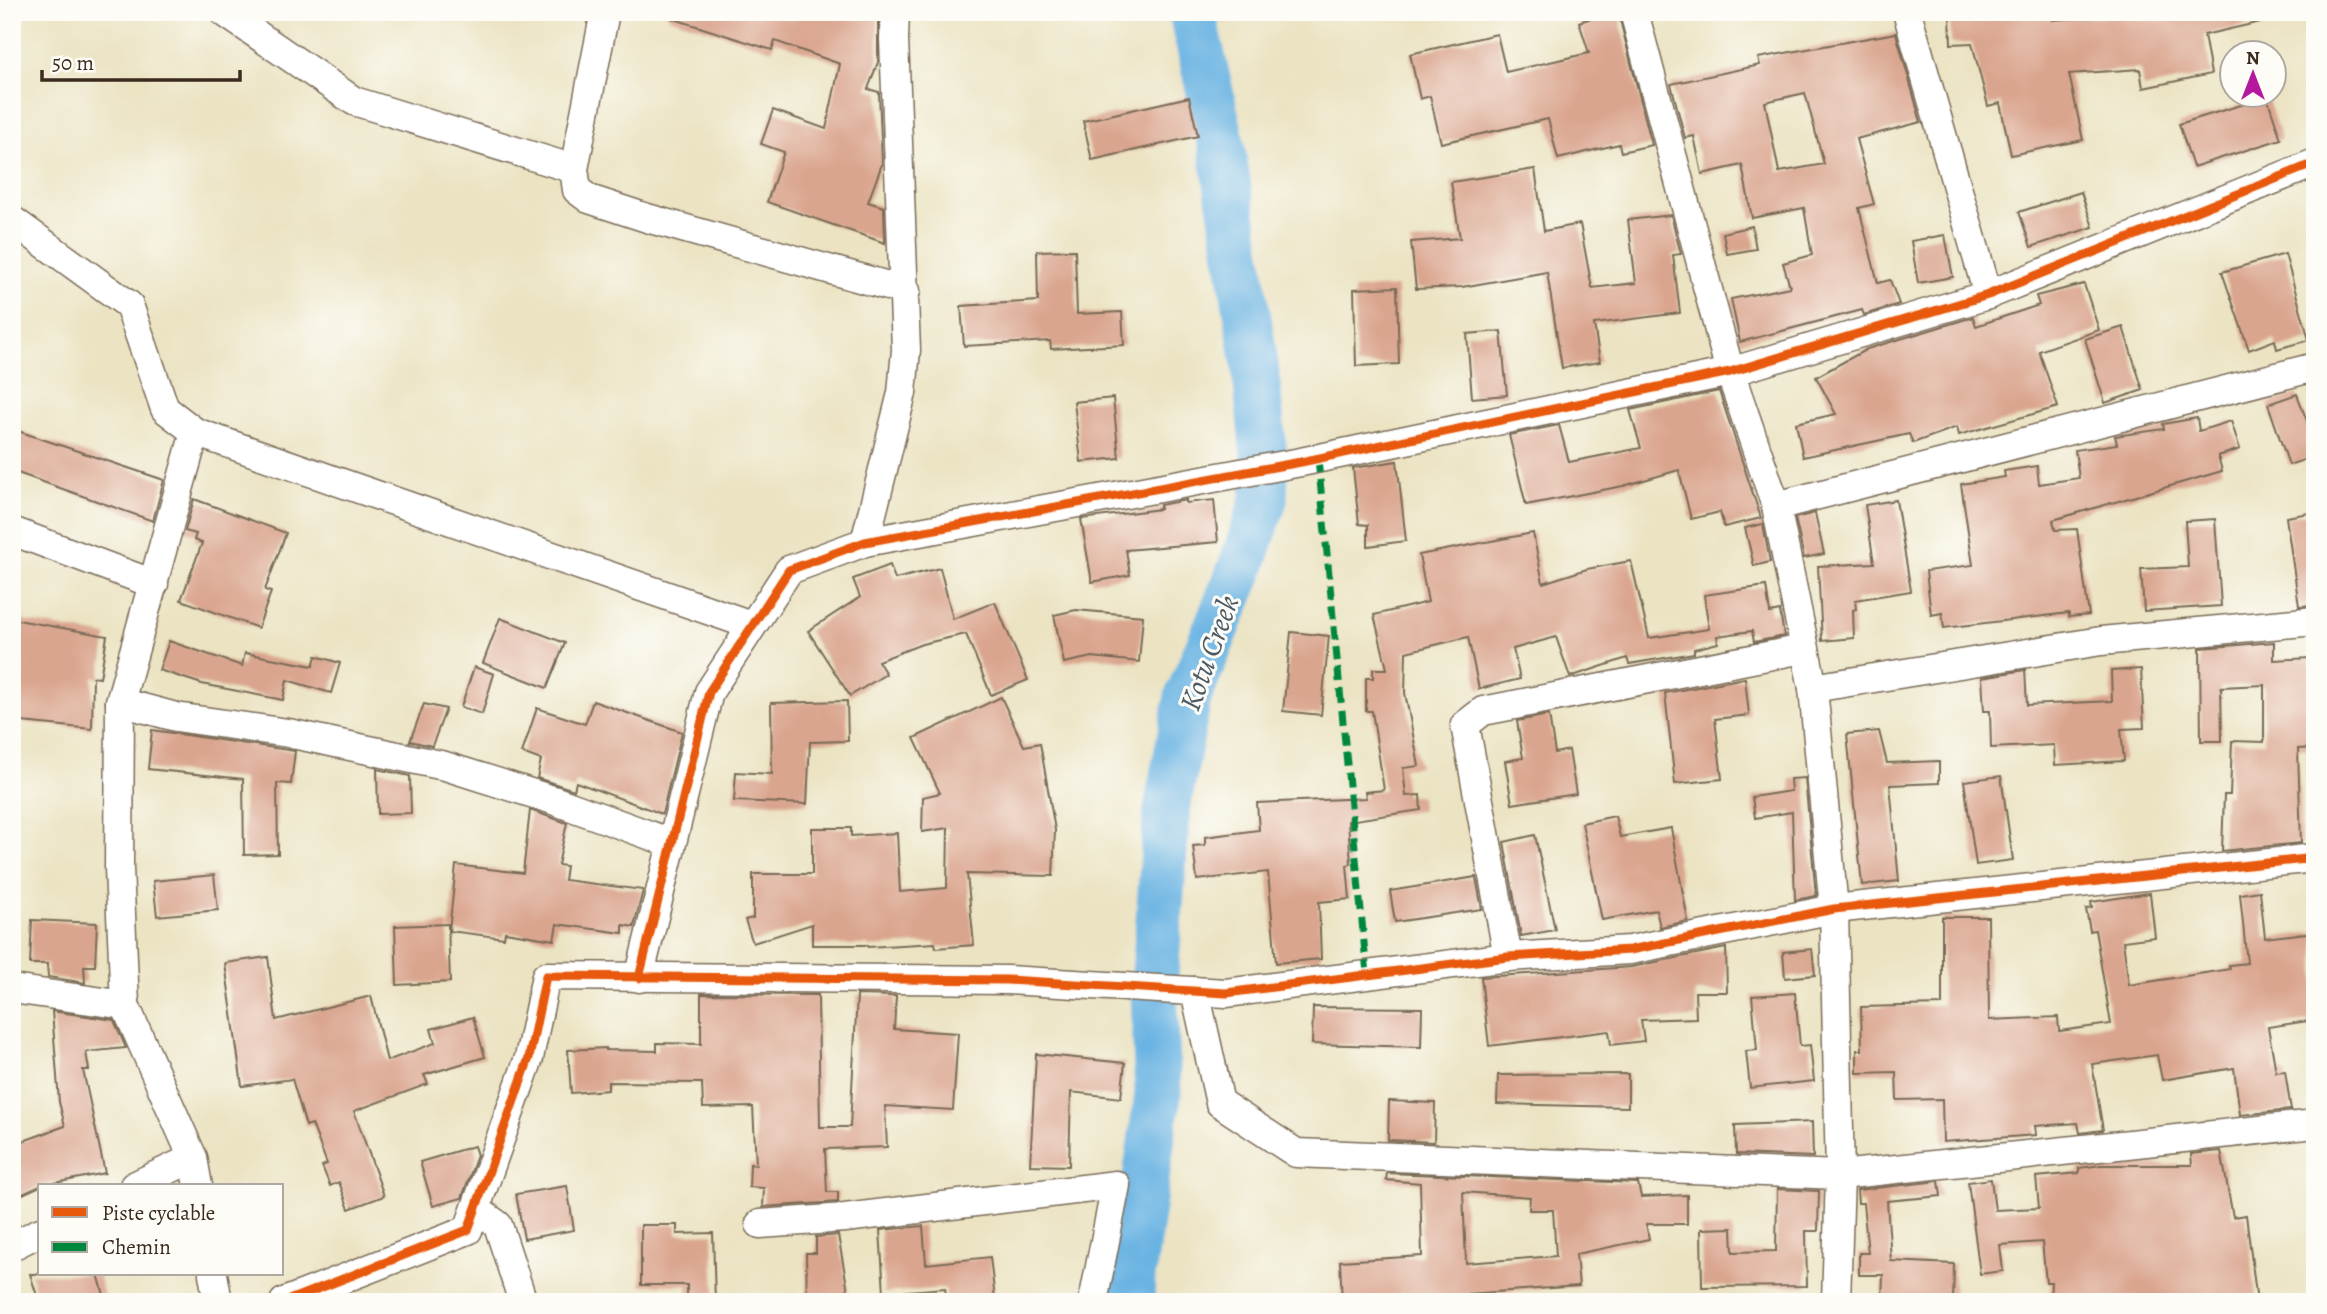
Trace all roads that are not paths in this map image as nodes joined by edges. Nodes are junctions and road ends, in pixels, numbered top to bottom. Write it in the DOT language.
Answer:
graph roads {
  1 [pos="224,12"];
  2 [pos="605,12"];
  3 [pos="895,12"];
  4 [pos="1634,12"];
  5 [pos="1907,12"];
  6 [pos="2315,163"];
  7 [pos="574,169"];
  8 [pos="12,220"];
  9 [pos="906,290"];
  10 [pos="1988,295"];
  11 [pos="2315,367"];
  12 [pos="1730,372"];
  13 [pos="195,432"];
  14 [pos="1776,506"];
  15 [pos="12,531"];
  16 [pos="865,542"];
  17 [pos="154,584"];
  18 [pos="2315,621"];
  19 [pos="751,625"];
  20 [pos="1804,649"];
  21 [pos="1813,688"];
  22 [pos="120,702"];
  23 [pos="671,843"];
  24 [pos="2315,858"];
  25 [pos="1834,909"];
  26 [pos="1508,957"];
  27 [pos="639,978"];
  28 [pos="12,989"];
  29 [pos="1195,991"];
  30 [pos="125,1005"];
  31 [pos="2315,1124"];
  32 [pos="193,1158"];
  33 [pos="1840,1175"];
  34 [pos="138,1184"];
  35 [pos="198,1184"];
  36 [pos="475,1209"];
  37 [pos="760,1224"];
  38 [pos="38,1233"];
  39 [pos="12,1246"];
  40 [pos="213,1276"];
  41 [pos="218,1302"];
  42 [pos="284,1302"];
  43 [pos="523,1302"];
  44 [pos="1093,1302"];
  45 [pos="1836,1302"];
  1 -- 7 [label="street"];
  2 -- 7 [label="street"];
  3 -- 9 [label="street"];
  4 -- 12 [label="street"];
  5 -- 10 [label="street"];
  6 -- 10 [label="street"];
  7 -- 9 [label="street"];
  8 -- 13 [label="street"];
  9 -- 16 [label="street"];
  10 -- 12 [label="street"];
  11 -- 14 [label="street"];
  12 -- 14 [label="street"];
  12 -- 16 [label="street"];
  13 -- 17 [label="street"];
  13 -- 19 [label="street"];
  14 -- 20 [label="street"];
  15 -- 17 [label="street"];
  16 -- 19 [label="street"];
  17 -- 22 [label="street"];
  18 -- 21 [label="street"];
  19 -- 23 [label="street"];
  20 -- 21 [label="street"];
  20 -- 26 [label="street"];
  21 -- 25 [label="street"];
  22 -- 23 [label="street"];
  22 -- 30 [label="street"];
  23 -- 27 [label="street"];
  24 -- 25 [label="street"];
  25 -- 26 [label="street"];
  25 -- 33 [label="street"];
  26 -- 29 [label="street"];
  27 -- 29 [label="street"];
  27 -- 36 [label="street"];
  28 -- 30 [label="street"];
  29 -- 33 [label="street"];
  30 -- 32 [label="street"];
  31 -- 33 [label="street"];
  32 -- 34 [label="street"];
  32 -- 35 [label="street"];
  33 -- 45 [label="street"];
  36 -- 42 [label="street"];
  36 -- 43 [label="street"];
  37 -- 44 [label="street"];
  38 -- 39 [label="street"];
  40 -- 41 [label="street"];
}
